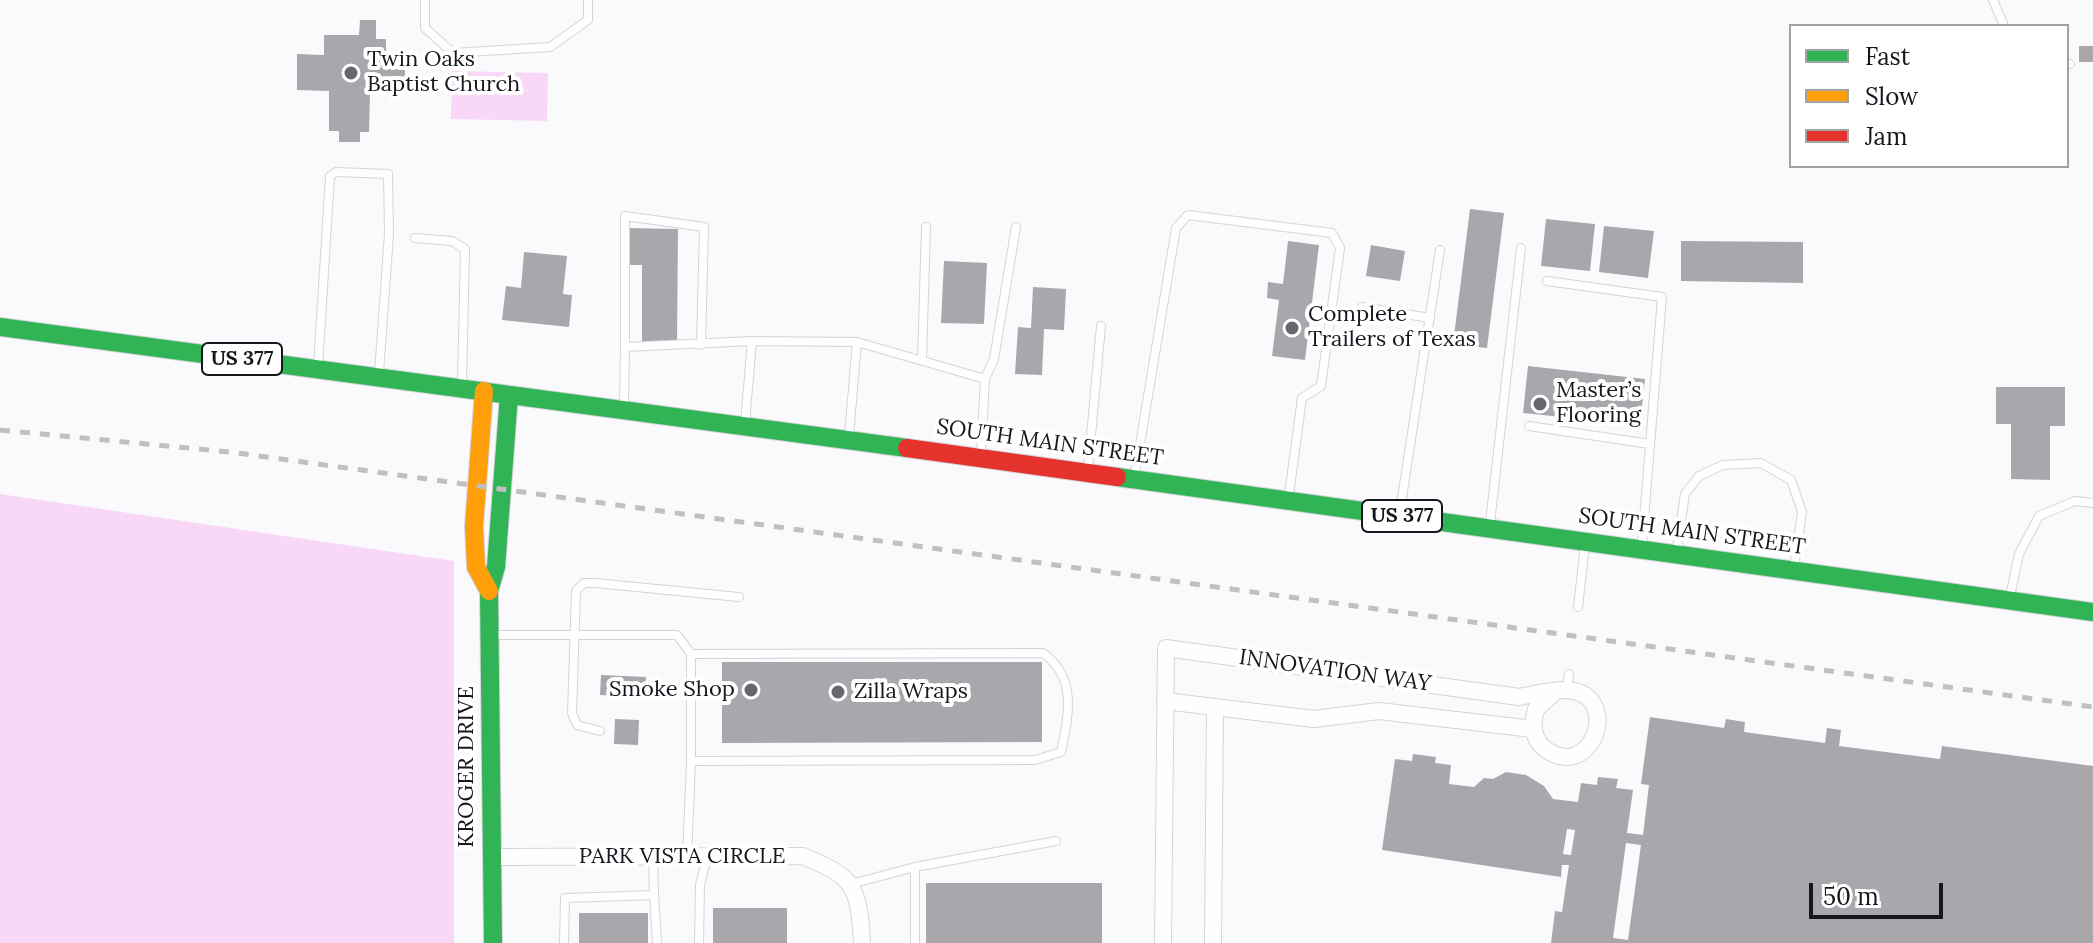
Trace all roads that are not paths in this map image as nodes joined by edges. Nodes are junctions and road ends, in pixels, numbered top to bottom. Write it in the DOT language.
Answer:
graph roads {
  1 [pos="425,0"];
  2 [pos="588,0"];
  3 [pos="1993,0"];
  4 [pos="2003,24"];
  5 [pos="926,227"];
  6 [pos="1016,227"];
  7 [pos="415,238"];
  8 [pos="1521,248"];
  9 [pos="1440,250"];
  10 [pos="1547,281"];
  11 [pos="1362,307"];
  12 [pos="1430,318"];
  13 [pos="1101,326"];
  14 [pos="0,327"];
  15 [pos="752,341"];
  16 [pos="857,342"];
  17 [pos="701,345"];
  18 [pos="625,347"];
  19 [pos="922,361"];
  20 [pos="318,369"];
  21 [pos="379,377"];
  22 [pos="985,379"];
  23 [pos="461,389"];
  24 [pos="484,391"];
  25 [pos="509,395"];
  26 [pos="624,410"];
  27 [pos="745,426"];
  28 [pos="1529,426"];
  29 [pos="849,440"];
  30 [pos="1650,444"];
  31 [pos="981,458"];
  32 [pos="1087,472"];
  33 [pos="1134,479"];
  34 [pos="1289,500"];
  35 [pos="2093,503"];
  36 [pos="1400,515"];
  37 [pos="1490,528"];
  38 [pos="1586,541"];
  39 [pos="1642,549"];
  40 [pos="1677,554"];
  41 [pos="1793,570"];
  42 [pos="489,591"];
  43 [pos="739,597"];
  44 [pos="2009,601"];
  45 [pos="1578,607"];
  46 [pos="2093,612"];
  47 [pos="490,635"];
  48 [pos="572,635"];
  49 [pos="691,654"];
  50 [pos="1564,685"];
  51 [pos="1165,701"];
  52 [pos="1215,707"];
  53 [pos="1533,729"];
  54 [pos="600,731"];
  55 [pos="691,761"];
  56 [pos="1056,841"];
  57 [pos="492,857"];
  58 [pos="687,857"];
  59 [pos="707,857"];
  60 [pos="653,858"];
  61 [pos="915,867"];
  62 [pos="851,884"];
  63 [pos="654,895"];
  64 [pos="493,943"];
  65 [pos="564,943"];
  66 [pos="657,943"];
  67 [pos="699,943"];
  68 [pos="862,943"];
  69 [pos="915,943"];
  70 [pos="1163,943"];
  71 [pos="1213,943"];
  1 -- 2 [label="lane"];
  3 -- 4 [label="lane"];
  5 -- 19 [label="lane"];
  6 -- 22 [label="lane"];
  7 -- 23 [label="lane"];
  8 -- 37 [label="lane"];
  9 -- 12 [label="lane"];
  10 -- 30 [label="lane"];
  11 -- 12 [label="lane"];
  12 -- 36 [label="lane"];
  13 -- 32 [label="lane"];
  14 -- 20 [label="main road, SOUTH MAIN STREET / US 377"];
  15 -- 16 [label="lane"];
  15 -- 17 [label="lane"];
  15 -- 27 [label="lane"];
  16 -- 19 [label="lane"];
  16 -- 29 [label="lane"];
  17 -- 18 [label="lane"];
  17 -- 18 [label="lane"];
  18 -- 26 [label="lane"];
  19 -- 22 [label="lane"];
  20 -- 21 [label="main road, SOUTH MAIN STREET / US 377"];
  20 -- 21 [label="lane"];
  21 -- 23 [label="main road, SOUTH MAIN STREET / US 377"];
  22 -- 31 [label="lane"];
  23 -- 24 [label="main road, SOUTH MAIN STREET / US 377"];
  24 -- 25 [label="main road, SOUTH MAIN STREET / US 377"];
  24 -- 42 [label="main road, KROGER DRIVE"];
  25 -- 26 [label="main road, SOUTH MAIN STREET / US 377"];
  25 -- 42 [label="main road, KROGER DRIVE"];
  26 -- 27 [label="main road, SOUTH MAIN STREET / US 377"];
  27 -- 29 [label="main road, SOUTH MAIN STREET / US 377"];
  28 -- 30 [label="lane"];
  29 -- 31 [label="main road, SOUTH MAIN STREET / US 377"];
  30 -- 39 [label="lane"];
  31 -- 32 [label="main road, SOUTH MAIN STREET / US 377"];
  32 -- 33 [label="main road, SOUTH MAIN STREET / US 377"];
  33 -- 34 [label="main road, SOUTH MAIN STREET / US 377"];
  33 -- 34 [label="lane"];
  34 -- 36 [label="main road, SOUTH MAIN STREET / US 377"];
  35 -- 44 [label="lane"];
  36 -- 37 [label="main road, SOUTH MAIN STREET / US 377"];
  37 -- 38 [label="main road, SOUTH MAIN STREET / US 377"];
  38 -- 39 [label="main road, SOUTH MAIN STREET / US 377"];
  38 -- 45 [label="lane"];
  39 -- 40 [label="main road, SOUTH MAIN STREET / US 377"];
  40 -- 41 [label="main road, SOUTH MAIN STREET / US 377"];
  40 -- 41 [label="lane"];
  41 -- 44 [label="main road, SOUTH MAIN STREET / US 377"];
  42 -- 47 [label="main road, KROGER DRIVE"];
  43 -- 48 [label="lane"];
  44 -- 46 [label="main road, SOUTH MAIN STREET / US 377"];
  47 -- 48 [label="lane"];
  47 -- 57 [label="main road, KROGER DRIVE"];
  48 -- 49 [label="lane"];
  48 -- 54 [label="lane"];
  49 -- 55 [label="lane"];
  49 -- 55 [label="lane"];
  50 -- 51 [label="street, INNOVATION WAY"];
  50 -- 53 [label="street"];
  50 -- 53 [label="street"];
  51 -- 52 [label="street, INNOVATION WAY"];
  51 -- 70 [label="street, INNOVATION WAY"];
  52 -- 53 [label="street, INNOVATION WAY"];
  52 -- 71 [label="street"];
  55 -- 58 [label="lane"];
  56 -- 61 [label="lane"];
  57 -- 60 [label="street, PARK VISTA CIRCLE"];
  57 -- 64 [label="main road, KROGER DRIVE"];
  58 -- 59 [label="street, PARK VISTA CIRCLE"];
  58 -- 60 [label="street, PARK VISTA CIRCLE"];
  59 -- 62 [label="street, PARK VISTA CIRCLE"];
  59 -- 67 [label="lane"];
  60 -- 63 [label="lane"];
  61 -- 62 [label="lane"];
  61 -- 69 [label="lane"];
  62 -- 68 [label="street"];
  63 -- 65 [label="lane"];
  63 -- 66 [label="lane"];
}
